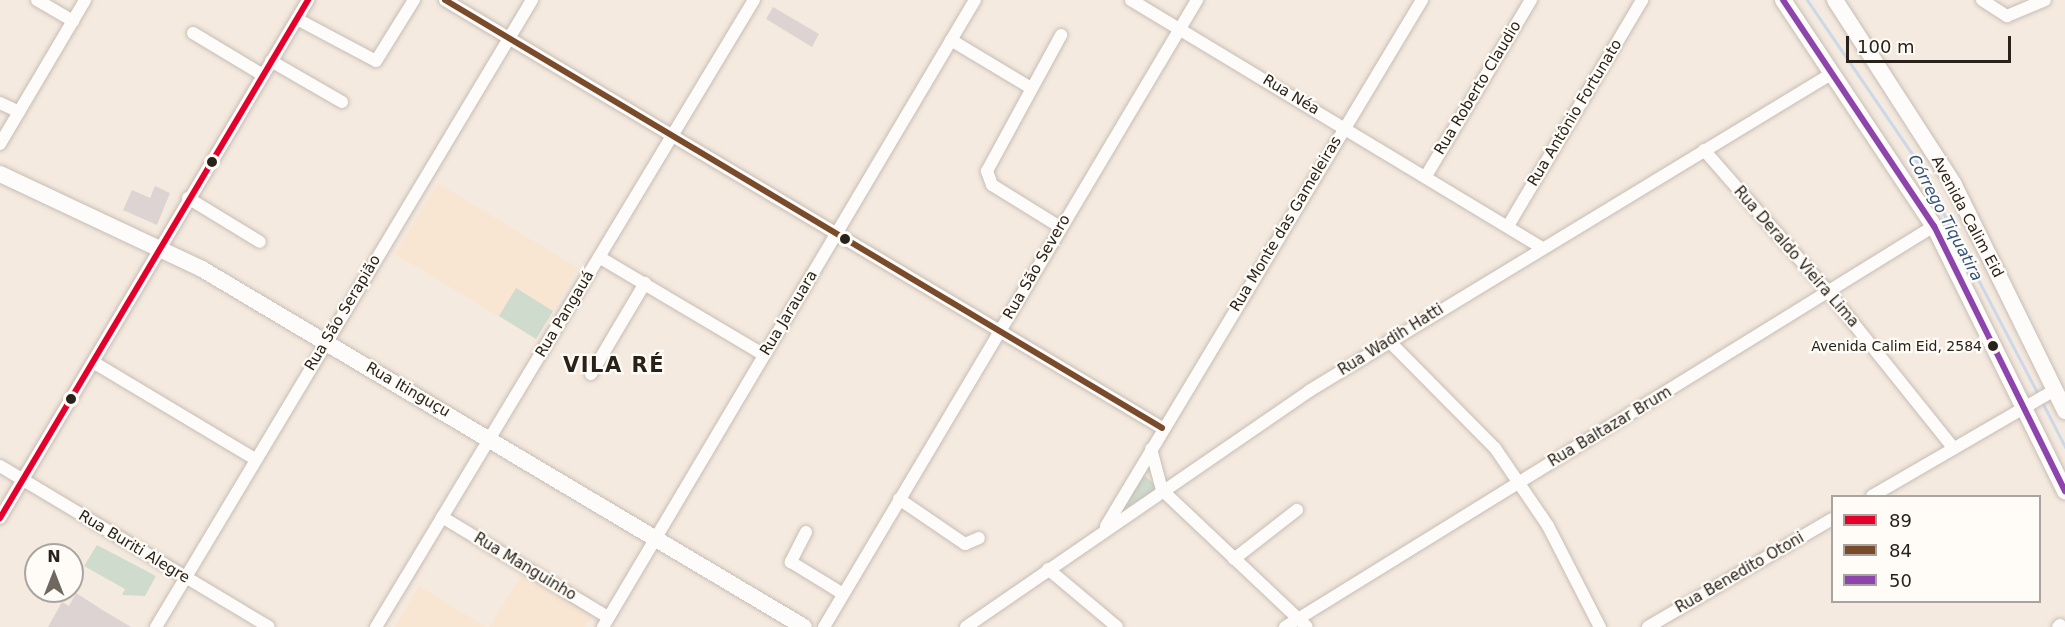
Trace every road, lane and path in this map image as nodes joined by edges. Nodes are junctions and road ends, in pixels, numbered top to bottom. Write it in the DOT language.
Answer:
graph roads {
  1 [pos="37,0"];
  2 [pos="85,0"];
  3 [pos="308,0"];
  4 [pos="414,0"];
  5 [pos="445,0"];
  6 [pos="532,0"];
  7 [pos="754,0"];
  8 [pos="975,0"];
  9 [pos="1131,0"];
  10 [pos="1197,0"];
  11 [pos="1422,0"];
  12 [pos="1531,0"];
  13 [pos="1642,0"];
  14 [pos="1783,0"];
  15 [pos="1835,0"];
  16 [pos="1982,0"];
  17 [pos="2045,0"];
  18 [pos="297,19"];
  19 [pos="73,21"];
  20 [pos="1179,29"];
  21 [pos="193,33"];
  22 [pos="1061,35"];
  23 [pos="509,38"];
  24 [pos="951,40"];
  25 [pos="271,61"];
  26 [pos="1831,74"];
  27 [pos="263,75"];
  28 [pos="1031,88"];
  29 [pos="342,102"];
  30 [pos="0,103"];
  31 [pos="19,112"];
  32 [pos="1344,127"];
  33 [pos="671,136"];
  34 [pos="0,144"];
  35 [pos="1704,150"];
  36 [pos="0,174"];
  37 [pos="1426,176"];
  38 [pos="188,198"];
  39 [pos="1509,226"];
  40 [pos="1934,226"];
  41 [pos="1060,227"];
  42 [pos="835,235"];
  43 [pos="260,242"];
  44 [pos="160,246"];
  45 [pos="1542,248"];
  46 [pos="599,257"];
  47 [pos="645,283"];
  48 [pos="1830,294"];
  49 [pos="998,334"];
  50 [pos="1389,341"];
  51 [pos="326,342"];
  52 [pos="764,355"];
  53 [pos="93,362"];
  54 [pos="591,374"];
  55 [pos="2051,393"];
  56 [pos="2029,405"];
  57 [pos="2065,411"];
  58 [pos="1162,428"];
  59 [pos="490,439"];
  60 [pos="1151,447"];
  61 [pos="1954,449"];
  62 [pos="255,459"];
  63 [pos="0,466"];
  64 [pos="23,480"];
  65 [pos="1520,482"];
  66 [pos="1162,490"];
  67 [pos="2065,491"];
  68 [pos="1876,495"];
  69 [pos="899,499"];
  70 [pos="1297,510"];
  71 [pos="442,517"];
  72 [pos="0,518"];
  73 [pos="1831,520"];
  74 [pos="1105,529"];
  75 [pos="806,532"];
  76 [pos="978,538"];
  77 [pos="655,539"];
  78 [pos="1234,559"];
  79 [pos="1048,569"];
  80 [pos="186,577"];
  81 [pos="843,594"];
  82 [pos="1303,622"];
  83 [pos="605,624"];
  84 [pos="156,627"];
  85 [pos="269,627"];
  86 [pos="376,627"];
  87 [pos="804,627"];
  88 [pos="824,627"];
  89 [pos="966,627"];
  90 [pos="1117,627"];
  91 [pos="1285,627"];
  92 [pos="1600,627"];
  93 [pos="1648,627"];
  1 -- 19 [label="street"];
  2 -- 19 [label="street"];
  3 -- 18 [label="street"];
  4 -- 18 [label="street"];
  5 -- 23 [label="street"];
  6 -- 23 [label="street, Rua São Serapião"];
  7 -- 33 [label="street, Rua Pangauá"];
  8 -- 24 [label="street, Rua Jarauara"];
  9 -- 20 [label="street, Rua Néa"];
  10 -- 20 [label="street, Rua São Severo"];
  11 -- 32 [label="street, Rua Monte das Gameleiras"];
  12 -- 37 [label="street, Rua Roberto Claudio"];
  13 -- 39 [label="street, Rua Antônio Fortunato"];
  14 -- 26 [label="main road"];
  15 -- 55 [label="main road, Avenida Calim Eid"];
  16 -- 17 [label="street"];
  18 -- 25 [label="street"];
  19 -- 31 [label="street"];
  20 -- 32 [label="street, Rua Néa"];
  20 -- 41 [label="street, Rua São Severo"];
  21 -- 27 [label="street"];
  22 -- 28 [label="street"];
  23 -- 33 [label="street"];
  23 -- 51 [label="street, Rua São Serapião"];
  24 -- 28 [label="street"];
  24 -- 42 [label="street, Rua Jarauara"];
  25 -- 27 [label="street"];
  25 -- 29 [label="street"];
  26 -- 35 [label="street, Rua Wadih Hatti"];
  26 -- 40 [label="main road"];
  27 -- 38 [label="street"];
  28 -- 41 [label="street"];
  30 -- 31 [label="street"];
  31 -- 34 [label="street"];
  32 -- 37 [label="street, Rua Néa"];
  32 -- 58 [label="street, Rua Monte das Gameleiras"];
  33 -- 42 [label="street"];
  33 -- 46 [label="street, Rua Pangauá"];
  35 -- 45 [label="street, Rua Wadih Hatti"];
  35 -- 48 [label="street, Rua Deraldo Vieira Lima"];
  36 -- 44 [label="main road, Rua Itinguçu"];
  37 -- 39 [label="street, Rua Néa"];
  38 -- 43 [label="street"];
  38 -- 44 [label="street"];
  39 -- 45 [label="street, Rua Néa"];
  40 -- 48 [label="street, Rua Baltazar Brum"];
  40 -- 56 [label="main road"];
  41 -- 49 [label="street, Rua São Severo"];
  42 -- 49 [label="street"];
  42 -- 52 [label="street, Rua Jarauara"];
  44 -- 51 [label="main road, Rua Itinguçu"];
  44 -- 53 [label="street"];
  45 -- 50 [label="street, Rua Wadih Hatti"];
  46 -- 47 [label="street"];
  46 -- 59 [label="street, Rua Pangauá"];
  47 -- 52 [label="street"];
  47 -- 54 [label="street"];
  48 -- 61 [label="street, Rua Deraldo Vieira Lima"];
  48 -- 65 [label="street, Rua Baltazar Brum"];
  49 -- 58 [label="street"];
  49 -- 69 [label="street, Rua São Severo"];
  50 -- 65 [label="street"];
  50 -- 66 [label="street, Rua Wadih Hatti"];
  51 -- 59 [label="main road, Rua Itinguçu"];
  51 -- 62 [label="street, Rua São Serapião"];
  52 -- 77 [label="street, Rua Jarauara"];
  53 -- 62 [label="street"];
  53 -- 64 [label="street"];
  55 -- 56 [label="street"];
  55 -- 57 [label="main road, Avenida Calim Eid"];
  56 -- 61 [label="street"];
  56 -- 67 [label="main road"];
  58 -- 60 [label="street, Rua Monte das Gameleiras"];
  59 -- 71 [label="street, Rua Pangauá"];
  59 -- 77 [label="main road, Rua Itinguçu"];
  60 -- 66 [label="street"];
  60 -- 74 [label="street, Rua Monte das Gameleiras"];
  61 -- 68 [label="street"];
  62 -- 80 [label="street, Rua São Serapião"];
  63 -- 64 [label="street, Rua Buriti Alegre"];
  64 -- 72 [label="street"];
  64 -- 80 [label="street, Rua Buriti Alegre"];
  65 -- 82 [label="street, Rua Baltazar Brum"];
  65 -- 92 [label="street"];
  66 -- 74 [label="street, Rua Wadih Hatti"];
  66 -- 78 [label="street"];
  69 -- 76 [label="street"];
  69 -- 81 [label="street, Rua São Severo"];
  70 -- 78 [label="street"];
  71 -- 83 [label="street, Rua Manguinho"];
  71 -- 86 [label="street, Rua Pangauá"];
  73 -- 93 [label="street, Rua Benedito Otoni"];
  74 -- 79 [label="street, Rua Wadih Hatti"];
  75 -- 81 [label="street"];
  77 -- 83 [label="street, Rua Jarauara"];
  77 -- 87 [label="main road, Rua Itinguçu"];
  78 -- 82 [label="street"];
  79 -- 89 [label="street, Rua Wadih Hatti"];
  79 -- 90 [label="street"];
  80 -- 84 [label="street, Rua São Serapião"];
  80 -- 85 [label="street, Rua Buriti Alegre"];
  81 -- 88 [label="street, Rua São Severo"];
  82 -- 91 [label="street, Rua Baltazar Brum"];
}
